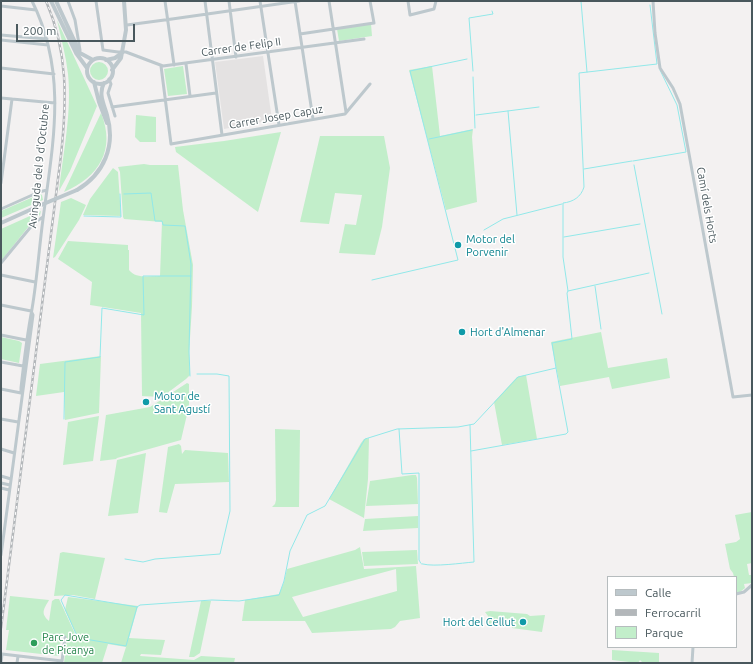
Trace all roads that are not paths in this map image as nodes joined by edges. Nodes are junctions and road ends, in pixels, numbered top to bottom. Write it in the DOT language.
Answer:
graph roads {
  1 [pos="32,1"];
  2 [pos="51,1"];
  3 [pos="56,1"];
  4 [pos="68,1"];
  5 [pos="96,1"];
  6 [pos="124,1"];
  7 [pos="165,1"];
  8 [pos="205,1"];
  9 [pos="229,1"];
  10 [pos="260,1"];
  11 [pos="295,1"];
  12 [pos="300,1"];
  13 [pos="329,1"];
  14 [pos="370,1"];
  15 [pos="408,1"];
  16 [pos="436,1"];
  17 [pos="653,1"];
  18 [pos="1,6"];
  19 [pos="260,7"];
  20 [pos="36,10"];
  21 [pos="230,11"];
  22 [pos="207,15"];
  23 [pos="168,19"];
  24 [pos="127,25"];
  25 [pos="334,28"];
  26 [pos="300,34"];
  27 [pos="1,35"];
  28 [pos="47,39"];
  29 [pos="364,39"];
  30 [pos="1,40"];
  31 [pos="336,43"];
  32 [pos="48,45"];
  33 [pos="302,48"];
  34 [pos="122,52"];
  35 [pos="268,52"];
  36 [pos="80,53"];
  37 [pos="236,56"];
  38 [pos="92,60"];
  39 [pos="106,60"];
  40 [pos="212,60"];
  41 [pos="186,64"];
  42 [pos="174,65"];
  43 [pos="161,66"];
  44 [pos="1,68"];
  45 [pos="87,68"];
  46 [pos="112,70"];
  47 [pos="54,74"];
  48 [pos="109,79"];
  49 [pos="94,82"];
  50 [pos="104,83"];
  51 [pos="370,84"];
  52 [pos="216,93"];
  53 [pos="190,96"];
  54 [pos="1,98"];
  55 [pos="12,99"];
  56 [pos="165,100"];
  57 [pos="56,103"];
  58 [pos="112,107"];
  59 [pos="346,112"];
  60 [pos="115,116"];
  61 [pos="313,119"];
  62 [pos="279,125"];
  63 [pos="109,127"];
  64 [pos="222,135"];
  65 [pos="1,148"];
  66 [pos="6,148"];
  67 [pos="1,183"];
  68 [pos="47,190"];
  69 [pos="1,209"];
  70 [pos="43,217"];
  71 [pos="36,221"];
  72 [pos="1,223"];
  73 [pos="42,225"];
  74 [pos="1,263"];
  75 [pos="1,275"];
  76 [pos="35,282"];
  77 [pos="1,305"];
  78 [pos="32,311"];
  79 [pos="1,335"];
  80 [pos="26,340"];
  81 [pos="1,362"];
  82 [pos="23,366"];
  83 [pos="1,389"];
  84 [pos="21,393"];
  85 [pos="752,395"];
  86 [pos="1,419"];
  87 [pos="18,422"];
  88 [pos="1,449"];
  89 [pos="14,453"];
  90 [pos="1,476"];
  91 [pos="10,479"];
  92 [pos="1,483"];
  93 [pos="10,485"];
  94 [pos="1,488"];
  95 [pos="9,490"];
  96 [pos="1,555"];
  97 [pos="752,585"];
  98 [pos="737,594"];
  99 [pos="65,637"];
  100 [pos="693,648"];
  101 [pos="18,656"];
  102 [pos="62,662"];
  103 [pos="1,663"];
  104 [pos="17,663"];
  105 [pos="692,663"];
  1 -- 20 [label="street, Avinguda del 9 d'Octubre"];
  2 -- 45 [label="street"];
  3 -- 36 [label="street"];
  4 -- 36 [label="street"];
  5 -- 34 [label="street, Carrer de Felip II"];
  6 -- 24 [label="street"];
  7 -- 23 [label="street"];
  8 -- 22 [label="street"];
  9 -- 21 [label="street"];
  10 -- 19 [label="street"];
  11 -- 12 [label="street"];
  11 -- 19 [label="street"];
  11 -- 26 [label="street"];
  13 -- 25 [label="street"];
  14 -- 25 [label="street"];
  15 -- 16 [label="street"];
  17 -- 85 [label="street, Camí dels Horts"];
  18 -- 20 [label="street"];
  19 -- 21 [label="street"];
  19 -- 35 [label="street"];
  20 -- 28 [label="street, Avinguda del 9 d'Octubre"];
  21 -- 22 [label="street"];
  21 -- 37 [label="street"];
  22 -- 23 [label="street"];
  22 -- 40 [label="street"];
  23 -- 24 [label="street"];
  23 -- 42 [label="street"];
  24 -- 34 [label="street"];
  25 -- 26 [label="street"];
  25 -- 31 [label="street"];
  26 -- 33 [label="street"];
  27 -- 28 [label="street"];
  28 -- 32 [label="street, Avinguda del 9 d'Octubre"];
  29 -- 31 [label="street, Carrer de Felip II"];
  30 -- 32 [label="street"];
  31 -- 33 [label="street, Carrer de Felip II"];
  31 -- 59 [label="street"];
  32 -- 47 [label="street, Avinguda del 9 d'Octubre"];
  33 -- 35 [label="street, Carrer de Felip II"];
  33 -- 61 [label="street"];
  34 -- 39 [label="street"];
  34 -- 43 [label="street, Carrer de Felip II"];
  34 -- 46 [label="street"];
  35 -- 37 [label="street, Carrer de Felip II"];
  35 -- 62 [label="street"];
  36 -- 38 [label="street"];
  37 -- 40 [label="street, Carrer de Felip II"];
  38 -- 39 [label="street"];
  38 -- 45 [label="street"];
  39 -- 46 [label="street"];
  40 -- 41 [label="street, Carrer de Felip II"];
  40 -- 52 [label="street"];
  41 -- 42 [label="street, Carrer de Felip II"];
  41 -- 53 [label="street"];
  42 -- 43 [label="street, Carrer de Felip II"];
  43 -- 56 [label="street"];
  44 -- 47 [label="street"];
  45 -- 49 [label="street"];
  46 -- 48 [label="street"];
  47 -- 57 [label="street, Avinguda del 9 d'Octubre"];
  48 -- 50 [label="street"];
  48 -- 58 [label="street"];
  49 -- 50 [label="street"];
  49 -- 63 [label="street"];
  50 -- 63 [label="street"];
  51 -- 59 [label="street"];
  52 -- 53 [label="street"];
  52 -- 64 [label="street"];
  53 -- 56 [label="street"];
  54 -- 55 [label="street"];
  55 -- 57 [label="street"];
  55 -- 66 [label="street"];
  56 -- 58 [label="street"];
  56 -- 64 [label="street, Carrer Josep Capuz"];
  57 -- 68 [label="street, Avinguda del 9 d'Octubre"];
  58 -- 60 [label="street"];
  59 -- 61 [label="street, Carrer Josep Capuz"];
  61 -- 62 [label="street, Carrer Josep Capuz"];
  62 -- 64 [label="street, Carrer Josep Capuz"];
  63 -- 72 [label="street, bridge"];
  65 -- 66 [label="street"];
  66 -- 67 [label="street"];
  68 -- 69 [label="street"];
  68 -- 70 [label="street, Avinguda del 9 d'Octubre"];
  70 -- 71 [label="street"];
  70 -- 73 [label="street, Avinguda del 9 d'Octubre"];
  71 -- 73 [label="street"];
  71 -- 74 [label="street"];
  73 -- 76 [label="street, Avinguda del 9 d'Octubre"];
  75 -- 76 [label="street"];
  76 -- 78 [label="street, Avinguda del 9 d'Octubre"];
  77 -- 78 [label="street"];
  78 -- 80 [label="street, Avinguda del 9 d'Octubre"];
  78 -- 84 [label="street, Avinguda del 9 d'Octubre"];
  79 -- 80 [label="street"];
  80 -- 82 [label="street, Avinguda del 9 d'Octubre"];
  81 -- 82 [label="street"];
  82 -- 84 [label="street, Avinguda del 9 d'Octubre"];
  83 -- 84 [label="street"];
  84 -- 87 [label="street, Avinguda del 9 d'Octubre"];
  86 -- 87 [label="street"];
  87 -- 89 [label="street, Avinguda del 9 d'Octubre"];
  88 -- 89 [label="street"];
  89 -- 91 [label="street, Avinguda del 9 d'Octubre"];
  90 -- 91 [label="street"];
  91 -- 93 [label="street, Avinguda del 9 d'Octubre"];
  92 -- 93 [label="street"];
  93 -- 95 [label="street, Avinguda del 9 d'Octubre"];
  94 -- 95 [label="street"];
  95 -- 96 [label="street, Avinguda del 9 d'Octubre"];
  97 -- 98 [label="street"];
  99 -- 102 [label="street"];
  100 -- 105 [label="street"];
  101 -- 102 [label="street"];
  101 -- 103 [label="street"];
  101 -- 104 [label="street"];
}
